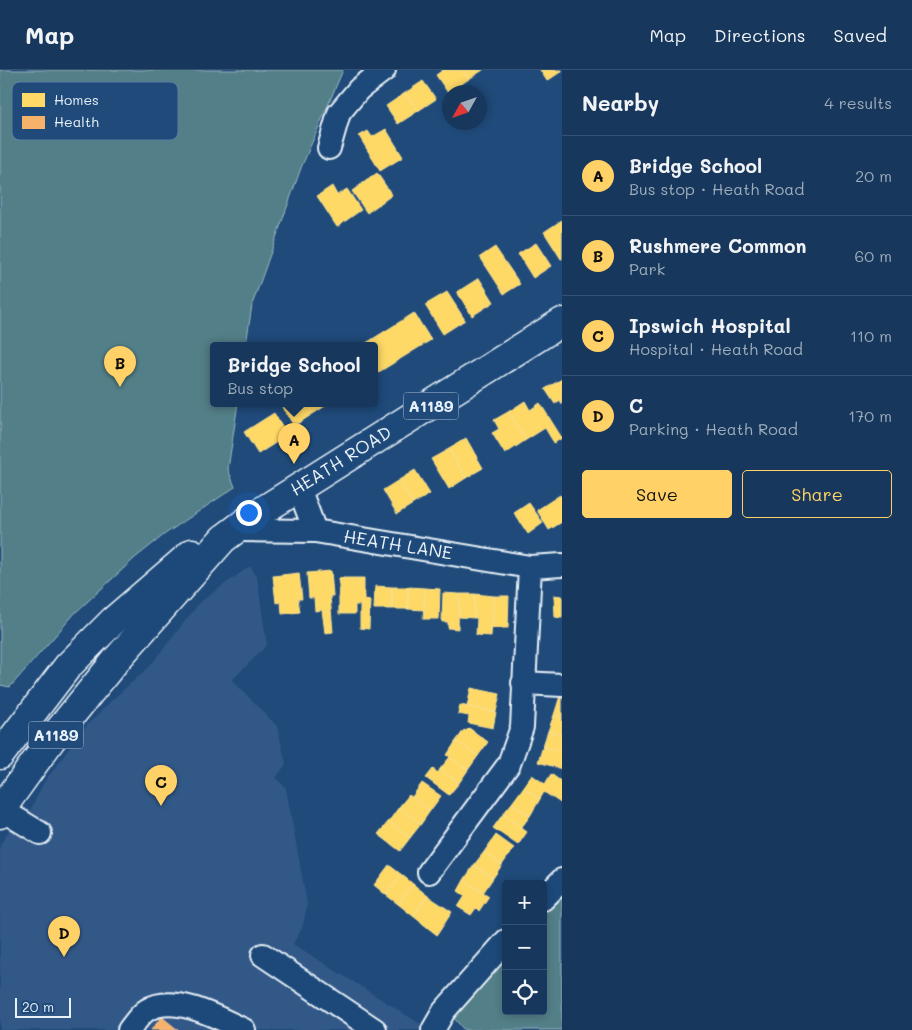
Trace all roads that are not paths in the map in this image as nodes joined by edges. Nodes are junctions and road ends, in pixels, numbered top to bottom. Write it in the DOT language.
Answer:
graph roads {
  1 [pos="384,70"];
  2 [pos="329,148"];
  3 [pos="562,322"];
  4 [pos="298,488"];
  5 [pos="315,531"];
  6 [pos="228,534"];
  7 [pos="562,565"];
  8 [pos="530,567"];
  9 [pos="524,683"];
  10 [pos="562,685"];
  11 [pos="0,755"];
  12 [pos="1,812"];
  13 [pos="40,833"];
  14 [pos="429,872"];
  15 [pos="562,880"];
  16 [pos="547,895"];
  17 [pos="502,946"];
  18 [pos="263,955"];
  19 [pos="438,1021"];
  20 [pos="129,1030"];
  21 [pos="244,1030"];
  22 [pos="375,1030"];
  1 -- 2 [label="street"];
  3 -- 4 [label="main road, HEATH ROAD / A1189"];
  4 -- 5 [label="street"];
  4 -- 6 [label="main road, HEATH ROAD"];
  5 -- 6 [label="street, HEATH LANE"];
  5 -- 8 [label="street, HEATH LANE"];
  6 -- 11 [label="main road, HEATH ROAD / A1189"];
  6 -- 12 [label="main road, HEATH ROAD / A1189"];
  7 -- 8 [label="street, HEATH LANE"];
  8 -- 9 [label="street"];
  9 -- 10 [label="street"];
  9 -- 14 [label="street"];
  12 -- 13 [label="street"];
  15 -- 16 [label="street"];
  17 -- 19 [label="street"];
  18 -- 22 [label="street"];
  20 -- 21 [label="street"];
}
